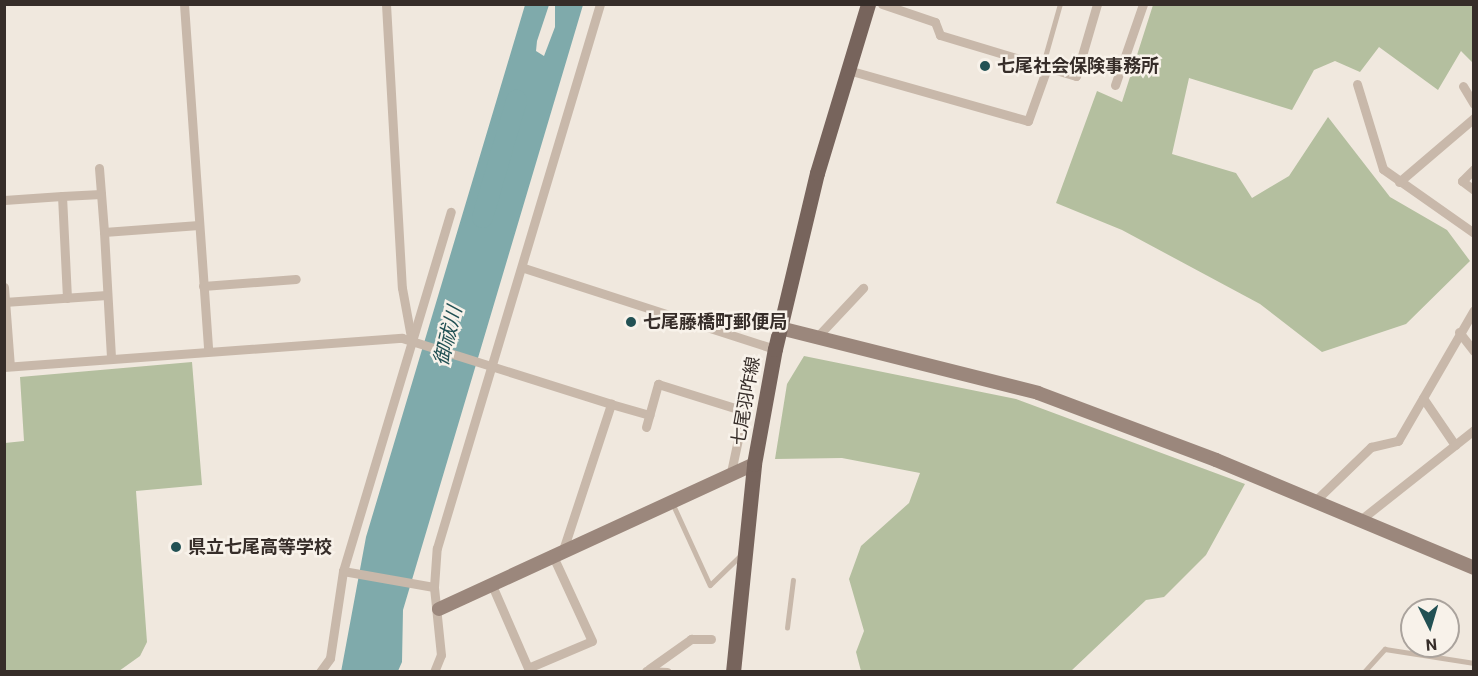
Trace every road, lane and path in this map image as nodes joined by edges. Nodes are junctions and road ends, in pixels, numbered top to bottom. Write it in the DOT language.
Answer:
graph roads {
  1 [pos="184,4"];
  2 [pos="386,4"];
  3 [pos="600,4"];
  4 [pos="868,4"];
  5 [pos="882,4"];
  6 [pos="1060,4"];
  7 [pos="1097,4"];
  8 [pos="1143,4"];
  9 [pos="1045,66"];
  10 [pos="848,70"];
  11 [pos="1357,84"];
  12 [pos="1115,85"];
  13 [pos="1463,86"];
  14 [pos="1473,104"];
  15 [pos="1473,118"];
  16 [pos="99,168"];
  17 [pos="1473,169"];
  18 [pos="1399,182"];
  19 [pos="1473,190"];
  20 [pos="101,194"];
  21 [pos="62,196"];
  22 [pos="4,200"];
  23 [pos="451,212"];
  24 [pos="199,225"];
  25 [pos="104,232"];
  26 [pos="1473,233"];
  27 [pos="524,268"];
  28 [pos="296,279"];
  29 [pos="203,286"];
  30 [pos="4,287"];
  31 [pos="864,288"];
  32 [pos="107,295"];
  33 [pos="67,298"];
  34 [pos="5,302"];
  35 [pos="1473,310"];
  36 [pos="780,328"];
  37 [pos="1460,332"];
  38 [pos="816,338"];
  39 [pos="411,340"];
  40 [pos="774,349"];
  41 [pos="208,350"];
  42 [pos="1473,351"];
  43 [pos="111,358"];
  44 [pos="7,366"];
  45 [pos="491,367"];
  46 [pos="1423,398"];
  47 [pos="611,404"];
  48 [pos="649,415"];
  49 [pos="646,427"];
  50 [pos="1473,430"];
  51 [pos="1455,445"];
  52 [pos="754,464"];
  53 [pos="731,472"];
  54 [pos="671,498"];
  55 [pos="1315,501"];
  56 [pos="1359,521"];
  57 [pos="558,550"];
  58 [pos="744,552"];
  59 [pos="1473,568"];
  60 [pos="343,572"];
  61 [pos="793,580"];
  62 [pos="491,583"];
  63 [pos="434,586"];
  64 [pos="439,609"];
  65 [pos="787,628"];
  66 [pos="711,639"];
  67 [pos="1473,663"];
  68 [pos="647,670"];
  69 [pos="320,672"];
  70 [pos="434,672"];
  71 [pos="667,672"];
  72 [pos="734,672"];
  73 [pos="1364,672"];
  1 -- 24 [label="street"];
  2 -- 39 [label="street"];
  3 -- 27 [label="street"];
  4 -- 10 [label="main road, 七尾羽咋線"];
  5 -- 9 [label="street"];
  6 -- 9 [label="lane"];
  7 -- 9 [label="street"];
  8 -- 12 [label="street"];
  9 -- 10 [label="street"];
  10 -- 36 [label="main road, 七尾羽咋線"];
  11 -- 18 [label="street"];
  13 -- 14 [label="street"];
  15 -- 18 [label="street"];
  16 -- 20 [label="street"];
  17 -- 19 [label="street"];
  18 -- 26 [label="street"];
  20 -- 21 [label="street"];
  20 -- 25 [label="street"];
  21 -- 22 [label="street"];
  21 -- 33 [label="street"];
  23 -- 39 [label="street"];
  24 -- 25 [label="street"];
  24 -- 29 [label="street"];
  25 -- 32 [label="street"];
  27 -- 40 [label="street"];
  27 -- 45 [label="street"];
  28 -- 29 [label="street"];
  29 -- 41 [label="street"];
  30 -- 34 [label="street"];
  31 -- 38 [label="street"];
  32 -- 33 [label="street"];
  32 -- 43 [label="street"];
  33 -- 34 [label="street"];
  34 -- 44 [label="street"];
  35 -- 37 [label="street"];
  36 -- 38 [label="street"];
  36 -- 40 [label="main road, 七尾羽咋線"];
  37 -- 42 [label="street"];
  37 -- 46 [label="street"];
  38 -- 55 [label="street"];
  39 -- 41 [label="street"];
  39 -- 45 [label="street"];
  39 -- 60 [label="street"];
  40 -- 52 [label="main road, 七尾羽咋線"];
  41 -- 43 [label="street"];
  43 -- 44 [label="street"];
  45 -- 47 [label="street"];
  45 -- 63 [label="street"];
  46 -- 51 [label="street"];
  46 -- 55 [label="street"];
  47 -- 48 [label="street"];
  47 -- 57 [label="street"];
  48 -- 49 [label="street"];
  48 -- 53 [label="street"];
  50 -- 51 [label="street"];
  51 -- 56 [label="street"];
  52 -- 53 [label="street"];
  52 -- 58 [label="main road, 七尾羽咋線"];
  53 -- 54 [label="street"];
  54 -- 57 [label="street"];
  54 -- 58 [label="lane"];
  55 -- 56 [label="street"];
  56 -- 59 [label="street"];
  57 -- 62 [label="street"];
  57 -- 62 [label="street"];
  58 -- 72 [label="main road, 七尾羽咋線"];
  60 -- 63 [label="street"];
  60 -- 69 [label="street"];
  61 -- 65 [label="lane"];
  62 -- 64 [label="street"];
  63 -- 64 [label="street"];
  64 -- 70 [label="street"];
  66 -- 68 [label="street"];
  67 -- 73 [label="lane"];
  68 -- 71 [label="street"];
}
